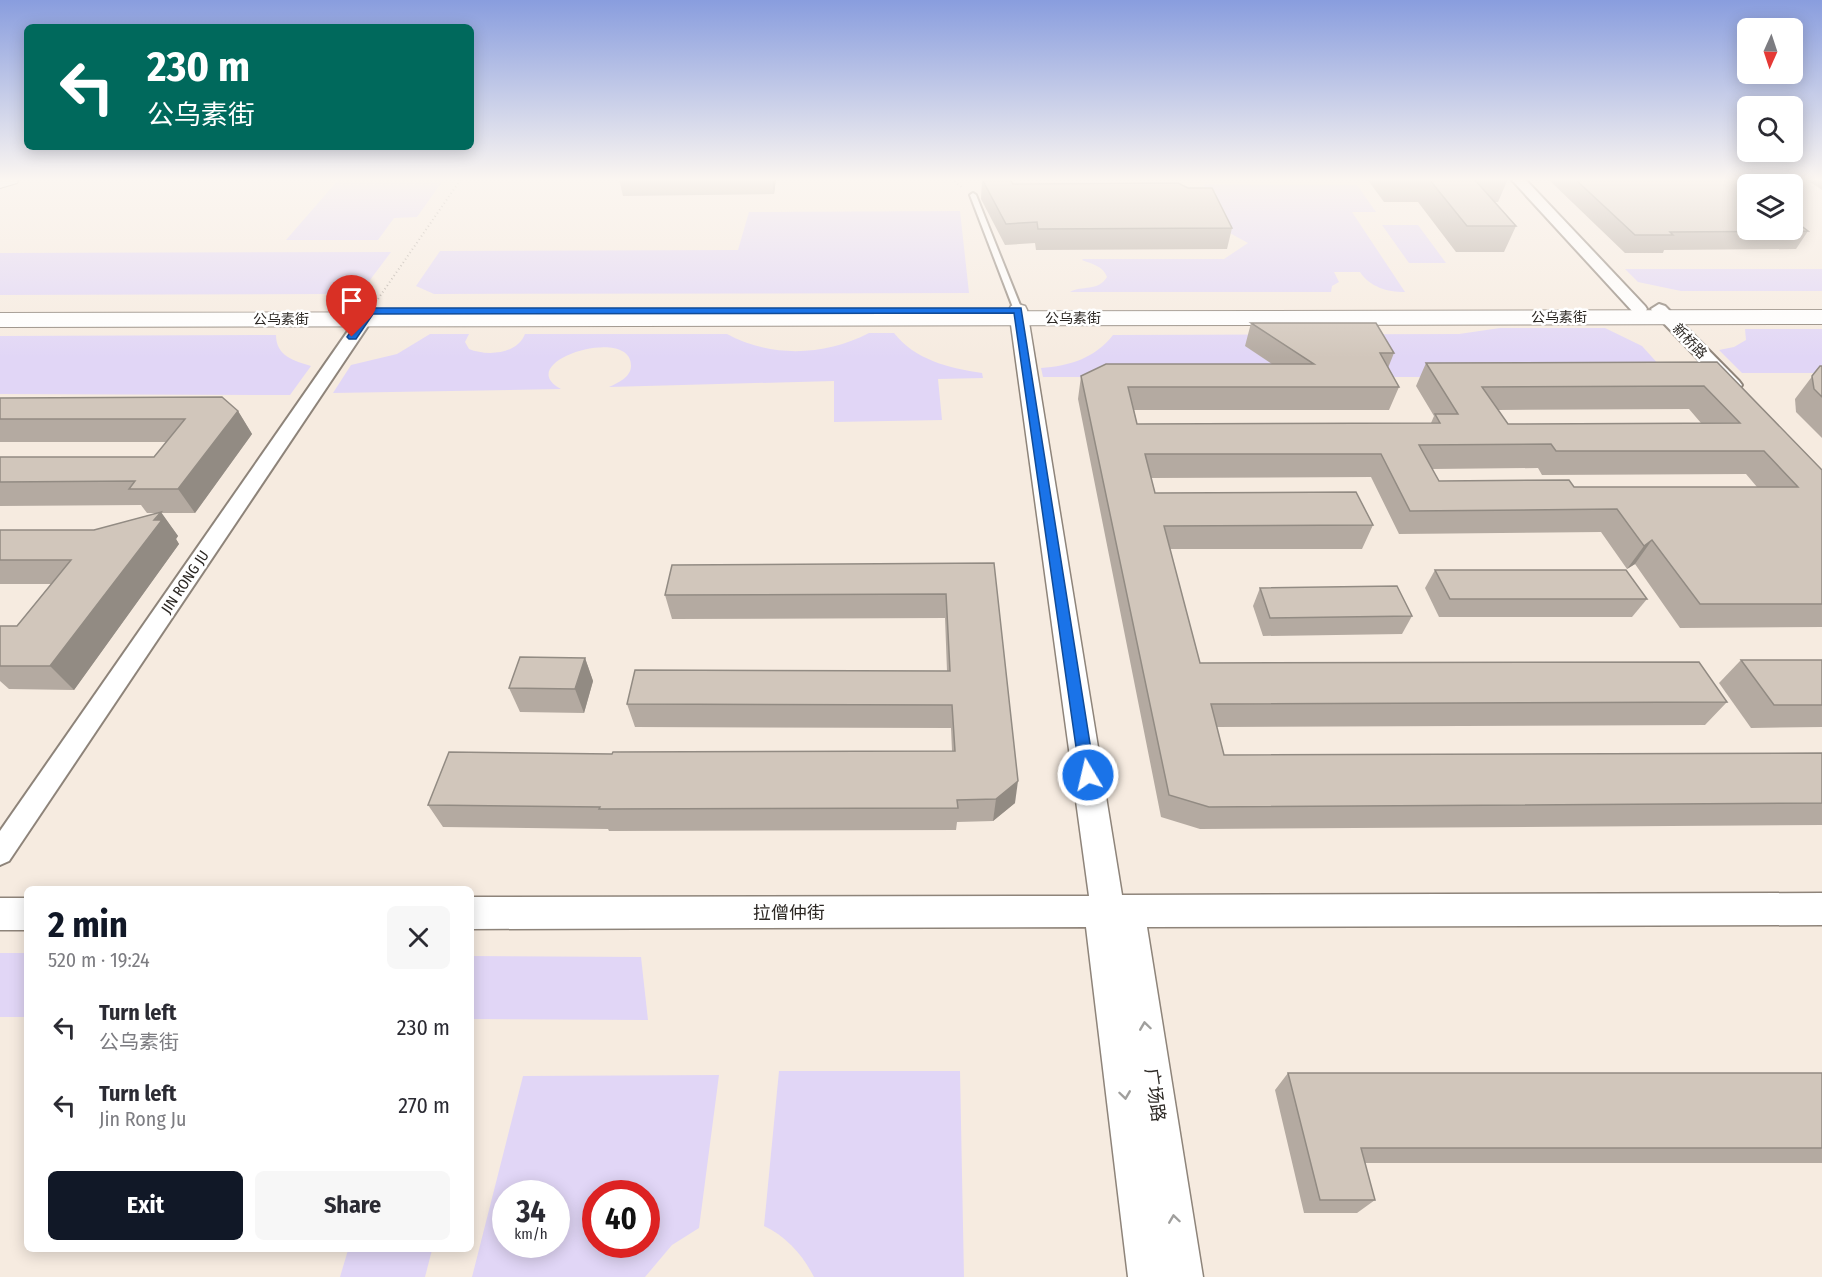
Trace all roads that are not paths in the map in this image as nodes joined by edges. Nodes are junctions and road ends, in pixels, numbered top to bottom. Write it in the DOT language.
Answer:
graph roads {
  1 [pos="989,239"];
  2 [pos="1579,239"];
  3 [pos="1822,309"];
  4 [pos="0,311"];
  5 [pos="1655,312"];
  6 [pos="1018,314"];
  7 [pos="367,315"];
  8 [pos="1822,317"];
  9 [pos="0,320"];
  10 [pos="1749,401"];
  11 [pos="0,853"];
  12 [pos="1821,910"];
  13 [pos="1112,912"];
  14 [pos="474,913"];
  15 [pos="0,914"];
  16 [pos="24,914"];
  17 [pos="1149,1277"];
  18 [pos="1182,1277"];
  1 -- 6 [label="lane"];
  2 -- 5 [label="street, 新桥路"];
  3 -- 5 [label="main road, 公乌素街"];
  4 -- 7 [label="main road, 公乌素街"];
  5 -- 6 [label="main road, 公乌素街"];
  5 -- 8 [label="main road, 公乌素街"];
  5 -- 10 [label="street, 新桥路"];
  6 -- 7 [label="main road, 公乌素街"];
  6 -- 13 [label="street"];
  7 -- 9 [label="main road, 公乌素街"];
  7 -- 11 [label="street, JIN RONG JU"];
  12 -- 13 [label="street, 拉僧仲街"];
  13 -- 14 [label="street, 拉僧仲街"];
  13 -- 17 [label="street, 广场路, one-way"];
  18 -- 13 [label="street, 广场路, one-way"];
  15 -- 16 [label="street"];
}
